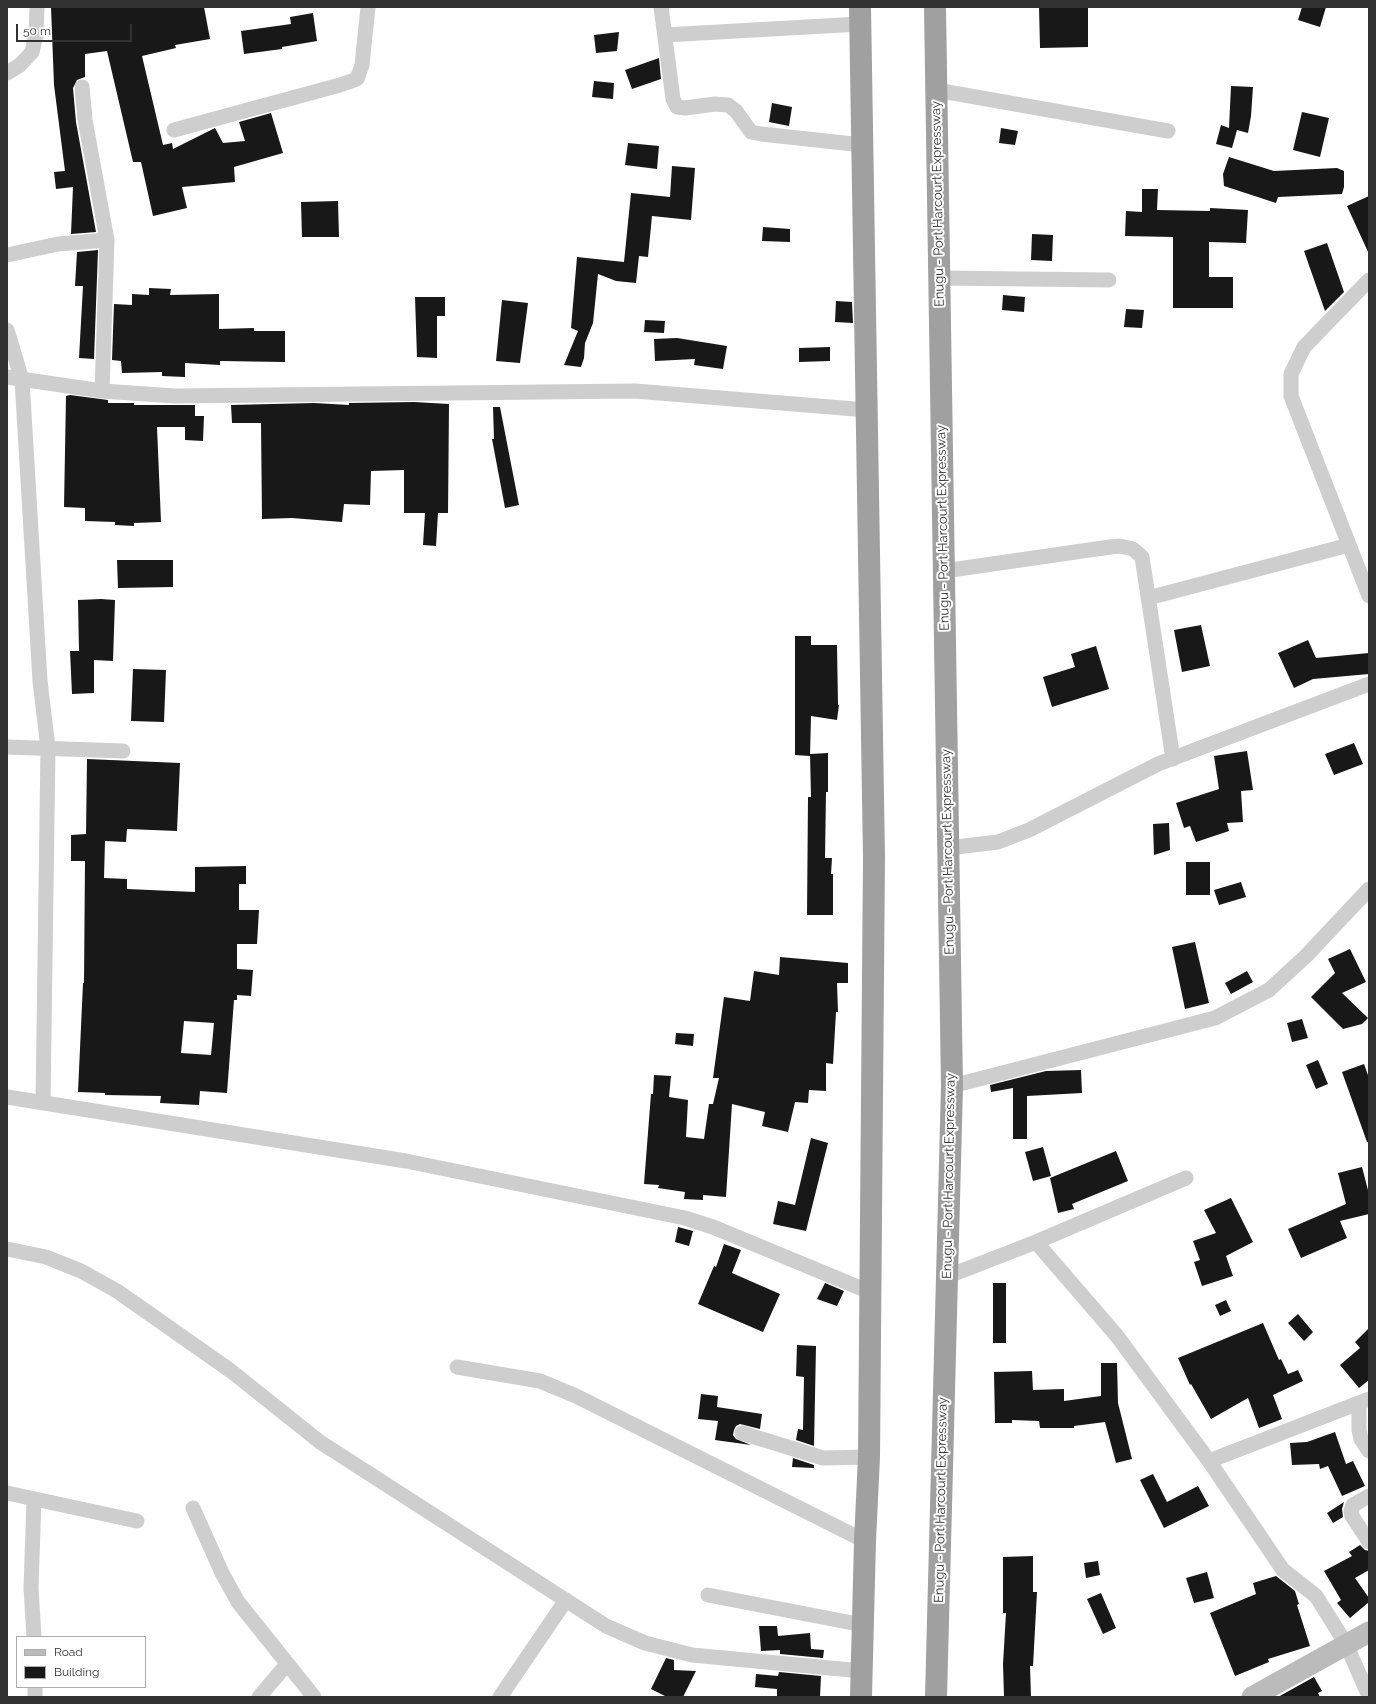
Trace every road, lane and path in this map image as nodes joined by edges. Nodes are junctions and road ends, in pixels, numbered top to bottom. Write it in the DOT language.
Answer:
graph roads {
  1 [pos="37,7"];
  2 [pos="368,7"];
  3 [pos="661,7"];
  4 [pos="935,7"];
  5 [pos="860,15"];
  6 [pos="665,35"];
  7 [pos="7,73"];
  8 [pos="82,87"];
  9 [pos="936,90"];
  10 [pos="174,130"];
  11 [pos="1168,131"];
  12 [pos="863,145"];
  13 [pos="107,240"];
  14 [pos="7,255"];
  15 [pos="939,278"];
  16 [pos="1109,280"];
  17 [pos="1369,280"];
  18 [pos="7,330"];
  19 [pos="7,377"];
  20 [pos="22,380"];
  21 [pos="102,391"];
  22 [pos="867,410"];
  23 [pos="1349,545"];
  24 [pos="944,571"];
  25 [pos="1369,596"];
  26 [pos="1148,598"];
  27 [pos="1369,684"];
  28 [pos="7,747"];
  29 [pos="48,748"];
  30 [pos="123,751"];
  31 [pos="1173,759"];
  32 [pos="948,848"];
  33 [pos="1369,889"];
  34 [pos="952,1086"];
  35 [pos="7,1097"];
  36 [pos="43,1102"];
  37 [pos="1186,1178"];
  38 [pos="1036,1242"];
  39 [pos="7,1249"];
  40 [pos="946,1277"];
  41 [pos="870,1292"];
  42 [pos="457,1367"];
  43 [pos="1364,1401"];
  44 [pos="742,1433"];
  45 [pos="1369,1451"];
  46 [pos="869,1457"];
  47 [pos="1209,1461"];
  48 [pos="7,1493"];
  49 [pos="1369,1496"];
  50 [pos="34,1499"];
  51 [pos="193,1508"];
  52 [pos="137,1521"];
  53 [pos="865,1541"];
  54 [pos="1369,1542"];
  55 [pos="708,1595"];
  56 [pos="566,1600"];
  57 [pos="863,1625"];
  58 [pos="1369,1632"];
  59 [pos="34,1636"];
  60 [pos="1346,1644"];
  61 [pos="287,1664"];
  62 [pos="862,1671"];
  63 [pos="1369,1696"];
  64 [pos="259,1697"];
  65 [pos="314,1697"];
  66 [pos="500,1697"];
  67 [pos="861,1697"];
  68 [pos="936,1697"];
  69 [pos="1252,1697"];
  1 -- 7 [label="street"];
  2 -- 10 [label="street"];
  3 -- 6 [label="street"];
  4 -- 9 [label="highway, Enugu - Port Harcourt Expressway"];
  5 -- 6 [label="street"];
  5 -- 12 [label="highway"];
  6 -- 12 [label="street"];
  8 -- 13 [label="street"];
  9 -- 11 [label="street"];
  9 -- 15 [label="highway, Enugu - Port Harcourt Expressway"];
  12 -- 22 [label="highway"];
  13 -- 14 [label="street"];
  13 -- 21 [label="street"];
  15 -- 16 [label="street"];
  15 -- 24 [label="highway, Enugu - Port Harcourt Expressway"];
  17 -- 23 [label="street"];
  18 -- 20 [label="street"];
  19 -- 20 [label="street"];
  20 -- 21 [label="street"];
  20 -- 29 [label="street"];
  21 -- 22 [label="street"];
  22 -- 41 [label="highway"];
  23 -- 25 [label="street"];
  23 -- 26 [label="street"];
  24 -- 26 [label="street"];
  24 -- 32 [label="highway, Enugu - Port Harcourt Expressway"];
  26 -- 31 [label="street"];
  27 -- 31 [label="street"];
  28 -- 29 [label="street"];
  29 -- 30 [label="street"];
  29 -- 36 [label="street"];
  31 -- 32 [label="street"];
  32 -- 34 [label="highway, Enugu - Port Harcourt Expressway"];
  33 -- 34 [label="street"];
  34 -- 40 [label="highway, Enugu - Port Harcourt Expressway"];
  35 -- 36 [label="street"];
  36 -- 41 [label="street"];
  37 -- 38 [label="street"];
  38 -- 40 [label="street"];
  38 -- 47 [label="street"];
  39 -- 56 [label="street"];
  40 -- 68 [label="highway, Enugu - Port Harcourt Expressway"];
  41 -- 46 [label="highway"];
  42 -- 53 [label="street"];
  43 -- 45 [label="street"];
  43 -- 47 [label="street"];
  44 -- 46 [label="street"];
  46 -- 53 [label="highway"];
  47 -- 60 [label="street"];
  48 -- 50 [label="street"];
  49 -- 54 [label="street"];
  50 -- 52 [label="street"];
  50 -- 59 [label="street"];
  51 -- 61 [label="street"];
  53 -- 57 [label="highway"];
  55 -- 57 [label="street"];
  56 -- 62 [label="street"];
  56 -- 66 [label="street"];
  57 -- 62 [label="highway"];
  58 -- 60 [label="main road"];
  60 -- 63 [label="street"];
  60 -- 69 [label="main road"];
  61 -- 64 [label="street"];
  61 -- 65 [label="street"];
  62 -- 67 [label="highway"];
}
